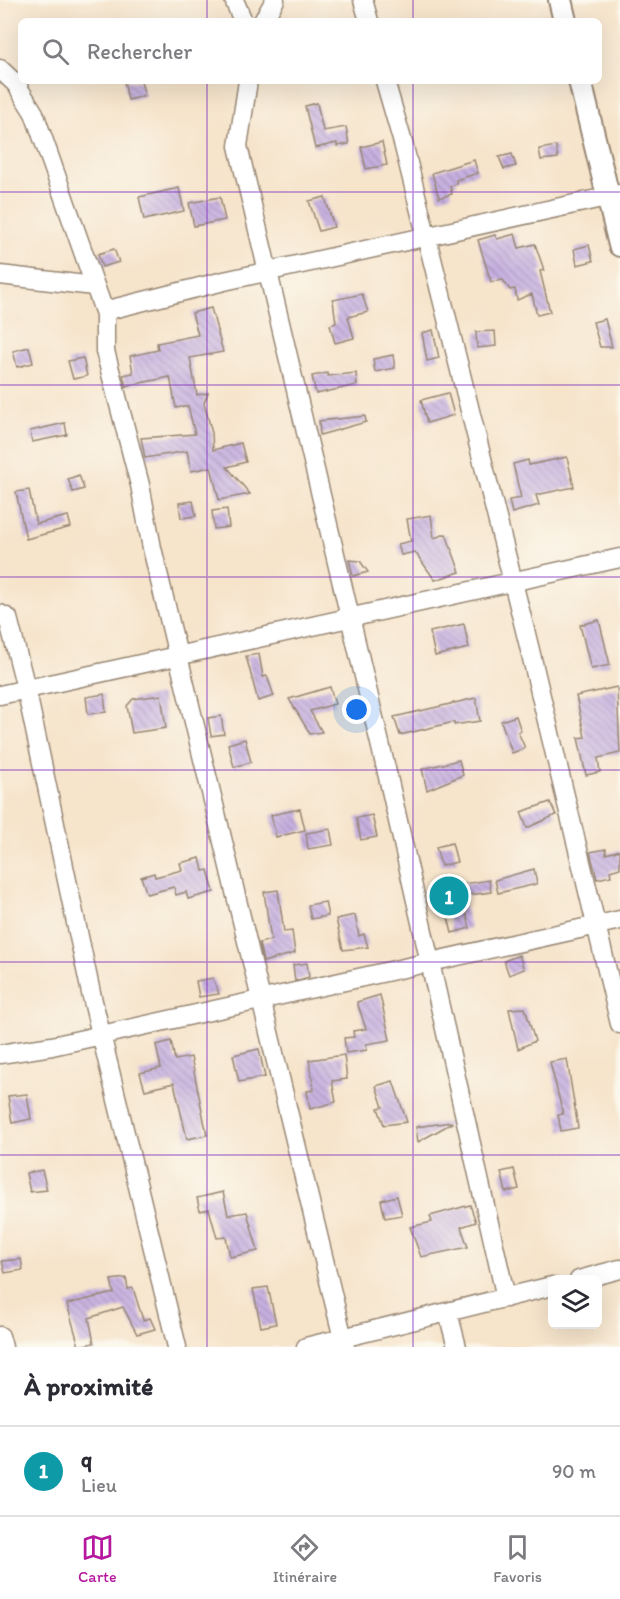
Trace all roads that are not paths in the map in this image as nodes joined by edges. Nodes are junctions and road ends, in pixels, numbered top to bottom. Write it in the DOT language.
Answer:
graph roads {
  1 [pos="234,0"];
  2 [pos="275,0"];
  3 [pos="362,0"];
  4 [pos="560,0"];
  5 [pos="242,18"];
  6 [pos="265,18"];
  7 [pos="368,18"];
  8 [pos="564,18"];
  9 [pos="0,69"];
  10 [pos="248,84"];
  11 [pos="386,84"];
  12 [pos="581,84"];
  13 [pos="614,196"];
  14 [pos="426,238"];
  15 [pos="620,245"];
  16 [pos="268,273"];
  17 [pos="0,275"];
  18 [pos="94,286"];
  19 [pos="105,314"];
  20 [pos="620,558"];
  21 [pos="512,582"];
  22 [pos="0,614"];
  23 [pos="350,618"];
  24 [pos="178,654"];
  25 [pos="26,688"];
  26 [pos="0,695"];
  27 [pos="620,920"];
  28 [pos="596,925"];
  29 [pos="430,962"];
  30 [pos="260,1000"];
  31 [pos="620,1024"];
  32 [pos="101,1035"];
  33 [pos="0,1054"];
  34 [pos="620,1269"];
  35 [pos="598,1275"];
  36 [pos="548,1287"];
  37 [pos="507,1298"];
  38 [pos="448,1313"];
  39 [pos="0,1336"];
  40 [pos="344,1343"];
  41 [pos="3,1347"];
  42 [pos="177,1347"];
  43 [pos="306,1347"];
  44 [pos="456,1347"];
  1 -- 5 [label="street"];
  2 -- 6 [label="street"];
  3 -- 7 [label="street"];
  4 -- 8 [label="main road"];
  9 -- 18 [label="street"];
  10 -- 16 [label="street"];
  11 -- 14 [label="street"];
  12 -- 13 [label="main road"];
  13 -- 14 [label="street"];
  13 -- 15 [label="main road"];
  14 -- 16 [label="street"];
  14 -- 21 [label="street"];
  16 -- 19 [label="street"];
  16 -- 23 [label="street"];
  17 -- 18 [label="street"];
  18 -- 19 [label="street"];
  19 -- 24 [label="street"];
  20 -- 21 [label="street"];
  21 -- 23 [label="street"];
  21 -- 28 [label="street"];
  22 -- 25 [label="street"];
  23 -- 24 [label="street"];
  23 -- 29 [label="street"];
  24 -- 25 [label="street"];
  24 -- 30 [label="street"];
  25 -- 26 [label="street"];
  25 -- 32 [label="street"];
  27 -- 28 [label="street"];
  28 -- 29 [label="street"];
  28 -- 31 [label="street"];
  29 -- 30 [label="street"];
  29 -- 37 [label="street"];
  30 -- 32 [label="street"];
  30 -- 40 [label="street"];
  32 -- 33 [label="street"];
  32 -- 42 [label="street"];
  34 -- 35 [label="street"];
  36 -- 37 [label="street"];
  37 -- 38 [label="street"];
  38 -- 40 [label="street"];
  38 -- 44 [label="street"];
  39 -- 41 [label="street"];
  40 -- 43 [label="street"];
}
